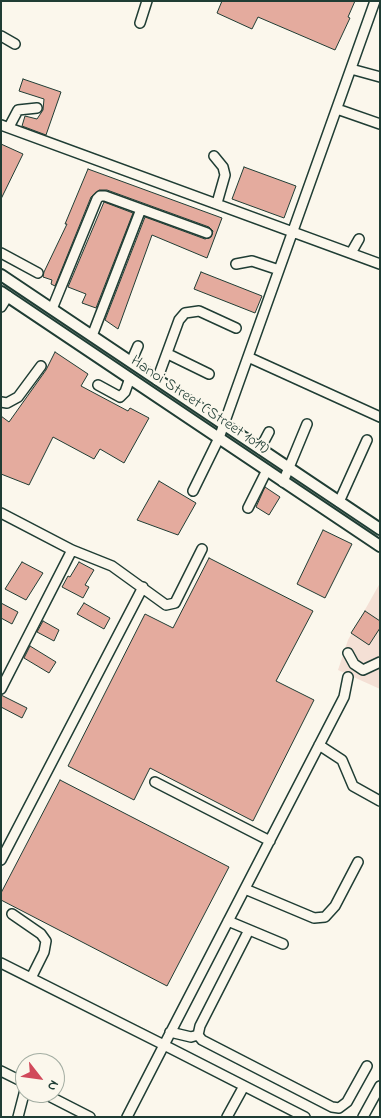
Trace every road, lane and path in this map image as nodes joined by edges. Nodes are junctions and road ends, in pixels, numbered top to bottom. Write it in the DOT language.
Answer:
graph roads {
  1 [pos="147,1"];
  2 [pos="375,1"];
  3 [pos="140,23"];
  4 [pos="1,36"];
  5 [pos="15,44"];
  6 [pos="351,69"];
  7 [pos="380,78"];
  8 [pos="37,108"];
  9 [pos="337,109"];
  10 [pos="380,124"];
  11 [pos="5,126"];
  12 [pos="214,156"];
  13 [pos="217,203"];
  14 [pos="141,209"];
  15 [pos="293,230"];
  16 [pos="207,233"];
  17 [pos="359,239"];
  18 [pos="1,253"];
  19 [pos="351,253"];
  20 [pos="236,264"];
  21 [pos="380,264"];
  22 [pos="279,270"];
  23 [pos="38,273"];
  24 [pos="1,275"];
  25 [pos="5,294"];
  26 [pos="1,307"];
  27 [pos="52,309"];
  28 [pos="236,328"];
  29 [pos="92,336"];
  30 [pos="138,346"];
  31 [pos="168,354"];
  32 [pos="248,357"];
  33 [pos="131,362"];
  34 [pos="41,366"];
  35 [pos="209,374"];
  36 [pos="130,378"];
  37 [pos="157,380"];
  38 [pos="98,385"];
  39 [pos="1,402"];
  40 [pos="380,417"];
  41 [pos="307,424"];
  42 [pos="224,425"];
  43 [pos="269,432"];
  44 [pos="219,438"];
  45 [pos="367,440"];
  46 [pos="260,449"];
  47 [pos="290,469"];
  48 [pos="267,470"];
  49 [pos="283,482"];
  50 [pos="194,491"];
  51 [pos="339,502"];
  52 [pos="248,508"];
  53 [pos="3,517"];
  54 [pos="380,529"];
  55 [pos="380,546"];
  56 [pos="202,549"];
  57 [pos="72,550"];
  58 [pos="143,587"];
  59 [pos="348,653"];
  60 [pos="380,662"];
  61 [pos="348,678"];
  62 [pos="1,689"];
  63 [pos="319,745"];
  64 [pos="154,782"];
  65 [pos="380,801"];
  66 [pos="270,841"];
  67 [pos="1,860"];
  68 [pos="358,862"];
  69 [pos="245,889"];
  70 [pos="12,914"];
  71 [pos="228,921"];
  72 [pos="249,930"];
  73 [pos="283,944"];
  74 [pos="1,963"];
  75 [pos="31,978"];
  76 [pos="170,1032"];
  77 [pos="198,1035"];
  78 [pos="164,1045"];
  79 [pos="367,1066"];
  80 [pos="1,1071"];
  81 [pos="15,1079"];
  82 [pos="244,1086"];
  83 [pos="380,1086"];
  84 [pos="20,1103"];
  85 [pos="63,1103"];
  86 [pos="18,1117"];
  87 [pos="90,1117"];
  88 [pos="127,1117"];
  89 [pos="227,1117"];
  90 [pos="305,1117"];
  91 [pos="363,1117"];
  1 -- 3 [label="street"];
  2 -- 6 [label="street"];
  4 -- 5 [label="street"];
  6 -- 7 [label="street"];
  6 -- 9 [label="street"];
  8 -- 11 [label="street"];
  9 -- 10 [label="street"];
  9 -- 15 [label="street"];
  11 -- 13 [label="street"];
  12 -- 13 [label="street"];
  13 -- 15 [label="street"];
  14 -- 16 [label="street"];
  14 -- 27 [label="street"];
  14 -- 29 [label="street"];
  15 -- 19 [label="street"];
  15 -- 22 [label="street"];
  17 -- 19 [label="street"];
  18 -- 23 [label="street"];
  19 -- 21 [label="street"];
  20 -- 22 [label="street"];
  22 -- 32 [label="street"];
  24 -- 27 [label="main road, Hanoi Street (Street 1019)"];
  25 -- 26 [label="street"];
  25 -- 36 [label="main road, Hanoi Street (Street 1019)"];
  27 -- 29 [label="main road, Hanoi Street (Street 1019)"];
  28 -- 31 [label="street"];
  29 -- 33 [label="main road, Hanoi Street (Street 1019)"];
  30 -- 33 [label="street"];
  31 -- 35 [label="street"];
  31 -- 37 [label="street"];
  32 -- 40 [label="street"];
  32 -- 42 [label="street"];
  33 -- 37 [label="main road, Hanoi Street (Street 1019)"];
  34 -- 39 [label="street"];
  36 -- 38 [label="street"];
  36 -- 44 [label="main road, Hanoi Street (Street 1019)"];
  37 -- 42 [label="main road, Hanoi Street (Street 1019)"];
  41 -- 47 [label="street"];
  42 -- 44 [label="street"];
  42 -- 46 [label="main road, Hanoi Street (Street 1019)"];
  43 -- 46 [label="street"];
  44 -- 48 [label="main road, Hanoi Street (Street 1019)"];
  44 -- 50 [label="street"];
  45 -- 51 [label="street"];
  46 -- 47 [label="main road, Hanoi Street (Street 1019)"];
  47 -- 49 [label="street"];
  47 -- 51 [label="main road, Hanoi Street (Street 1019)"];
  48 -- 49 [label="main road, Hanoi Street (Street 1019)"];
  48 -- 52 [label="street"];
  49 -- 55 [label="main road, Hanoi Street (Street 1019)"];
  51 -- 54 [label="main road, Hanoi Street (Street 1019)"];
  53 -- 57 [label="street"];
  56 -- 58 [label="street"];
  57 -- 58 [label="street"];
  57 -- 62 [label="street"];
  58 -- 67 [label="street"];
  59 -- 60 [label="street"];
  61 -- 63 [label="street"];
  63 -- 65 [label="street"];
  63 -- 66 [label="street"];
  64 -- 66 [label="street"];
  66 -- 69 [label="street"];
  68 -- 69 [label="street"];
  69 -- 71 [label="street"];
  70 -- 75 [label="street"];
  71 -- 72 [label="street"];
  71 -- 76 [label="street"];
  72 -- 73 [label="street"];
  72 -- 77 [label="street"];
  74 -- 75 [label="street"];
  75 -- 78 [label="street"];
  76 -- 77 [label="street"];
  76 -- 78 [label="street"];
  77 -- 79 [label="street"];
  78 -- 82 [label="street"];
  78 -- 88 [label="street"];
  80 -- 81 [label="street"];
  82 -- 89 [label="street"];
  82 -- 90 [label="street"];
  83 -- 91 [label="street"];
  84 -- 86 [label="street"];
  85 -- 87 [label="street"];
}
